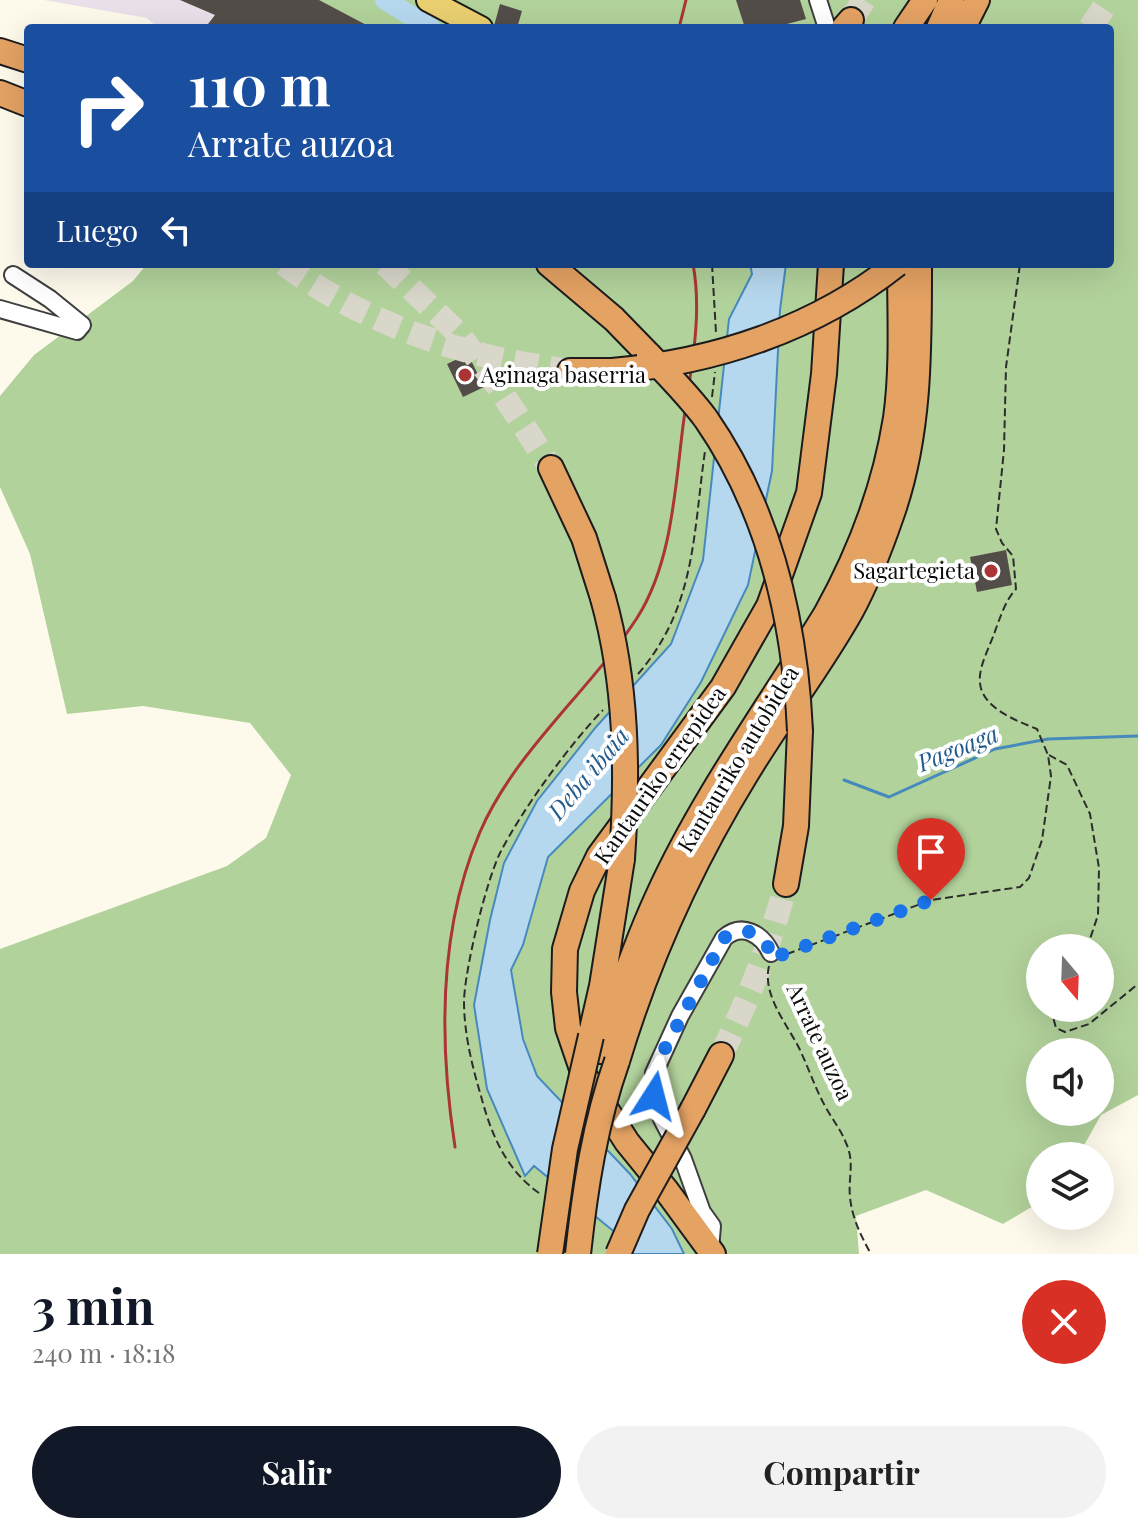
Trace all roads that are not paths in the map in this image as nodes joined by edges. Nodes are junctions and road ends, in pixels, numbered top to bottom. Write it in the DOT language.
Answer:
graph roads {
  1 [pos="428,0"];
  2 [pos="818,0"];
  3 [pos="925,0"];
  4 [pos="951,0"];
  5 [pos="977,0"];
  6 [pos="473,24"];
  7 [pos="826,24"];
  8 [pos="909,24"];
  9 [pos="941,24"];
  10 [pos="965,24"];
  11 [pos="0,51"];
  12 [pos="24,59"];
  13 [pos="0,83"];
  14 [pos="24,91"];
  15 [pos="0,93"];
  16 [pos="24,102"];
  17 [pos="554,268"];
  18 [pos="831,268"];
  19 [pos="892,268"];
  20 [pos="898,268"];
  21 [pos="919,268"];
  22 [pos="13,275"];
  23 [pos="0,309"];
  24 [pos="570,371"];
  25 [pos="551,468"];
  26 [pos="786,884"];
  27 [pos="770,956"];
  28 [pos="603,1049"];
  29 [pos="721,1055"];
  30 [pos="712,1252"];
  31 [pos="552,1254"];
  32 [pos="578,1254"];
  33 [pos="618,1254"];
  1 -- 6 [label="main road"];
  2 -- 7 [label="street"];
  3 -- 8 [label="highway"];
  4 -- 9 [label="highway"];
  5 -- 10 [label="highway"];
  11 -- 12 [label="highway"];
  13 -- 14 [label="highway"];
  15 -- 16 [label="highway"];
  17 -- 26 [label="highway, bridge"];
  18 -- 30 [label="highway, Kantauriko errepidea"];
  19 -- 24 [label="highway, bridge"];
  20 -- 28 [label="highway, Kantauriko autobidea"];
  21 -- 28 [label="highway, Kantauriko autobidea"];
  22 -- 23 [label="street"];
  25 -- 28 [label="highway, bridge"];
  27 -- 30 [label="street"];
  28 -- 31 [label="highway, Kantauriko autobidea, bridge"];
  28 -- 32 [label="highway, bridge"];
  29 -- 33 [label="highway, bridge"];
}
